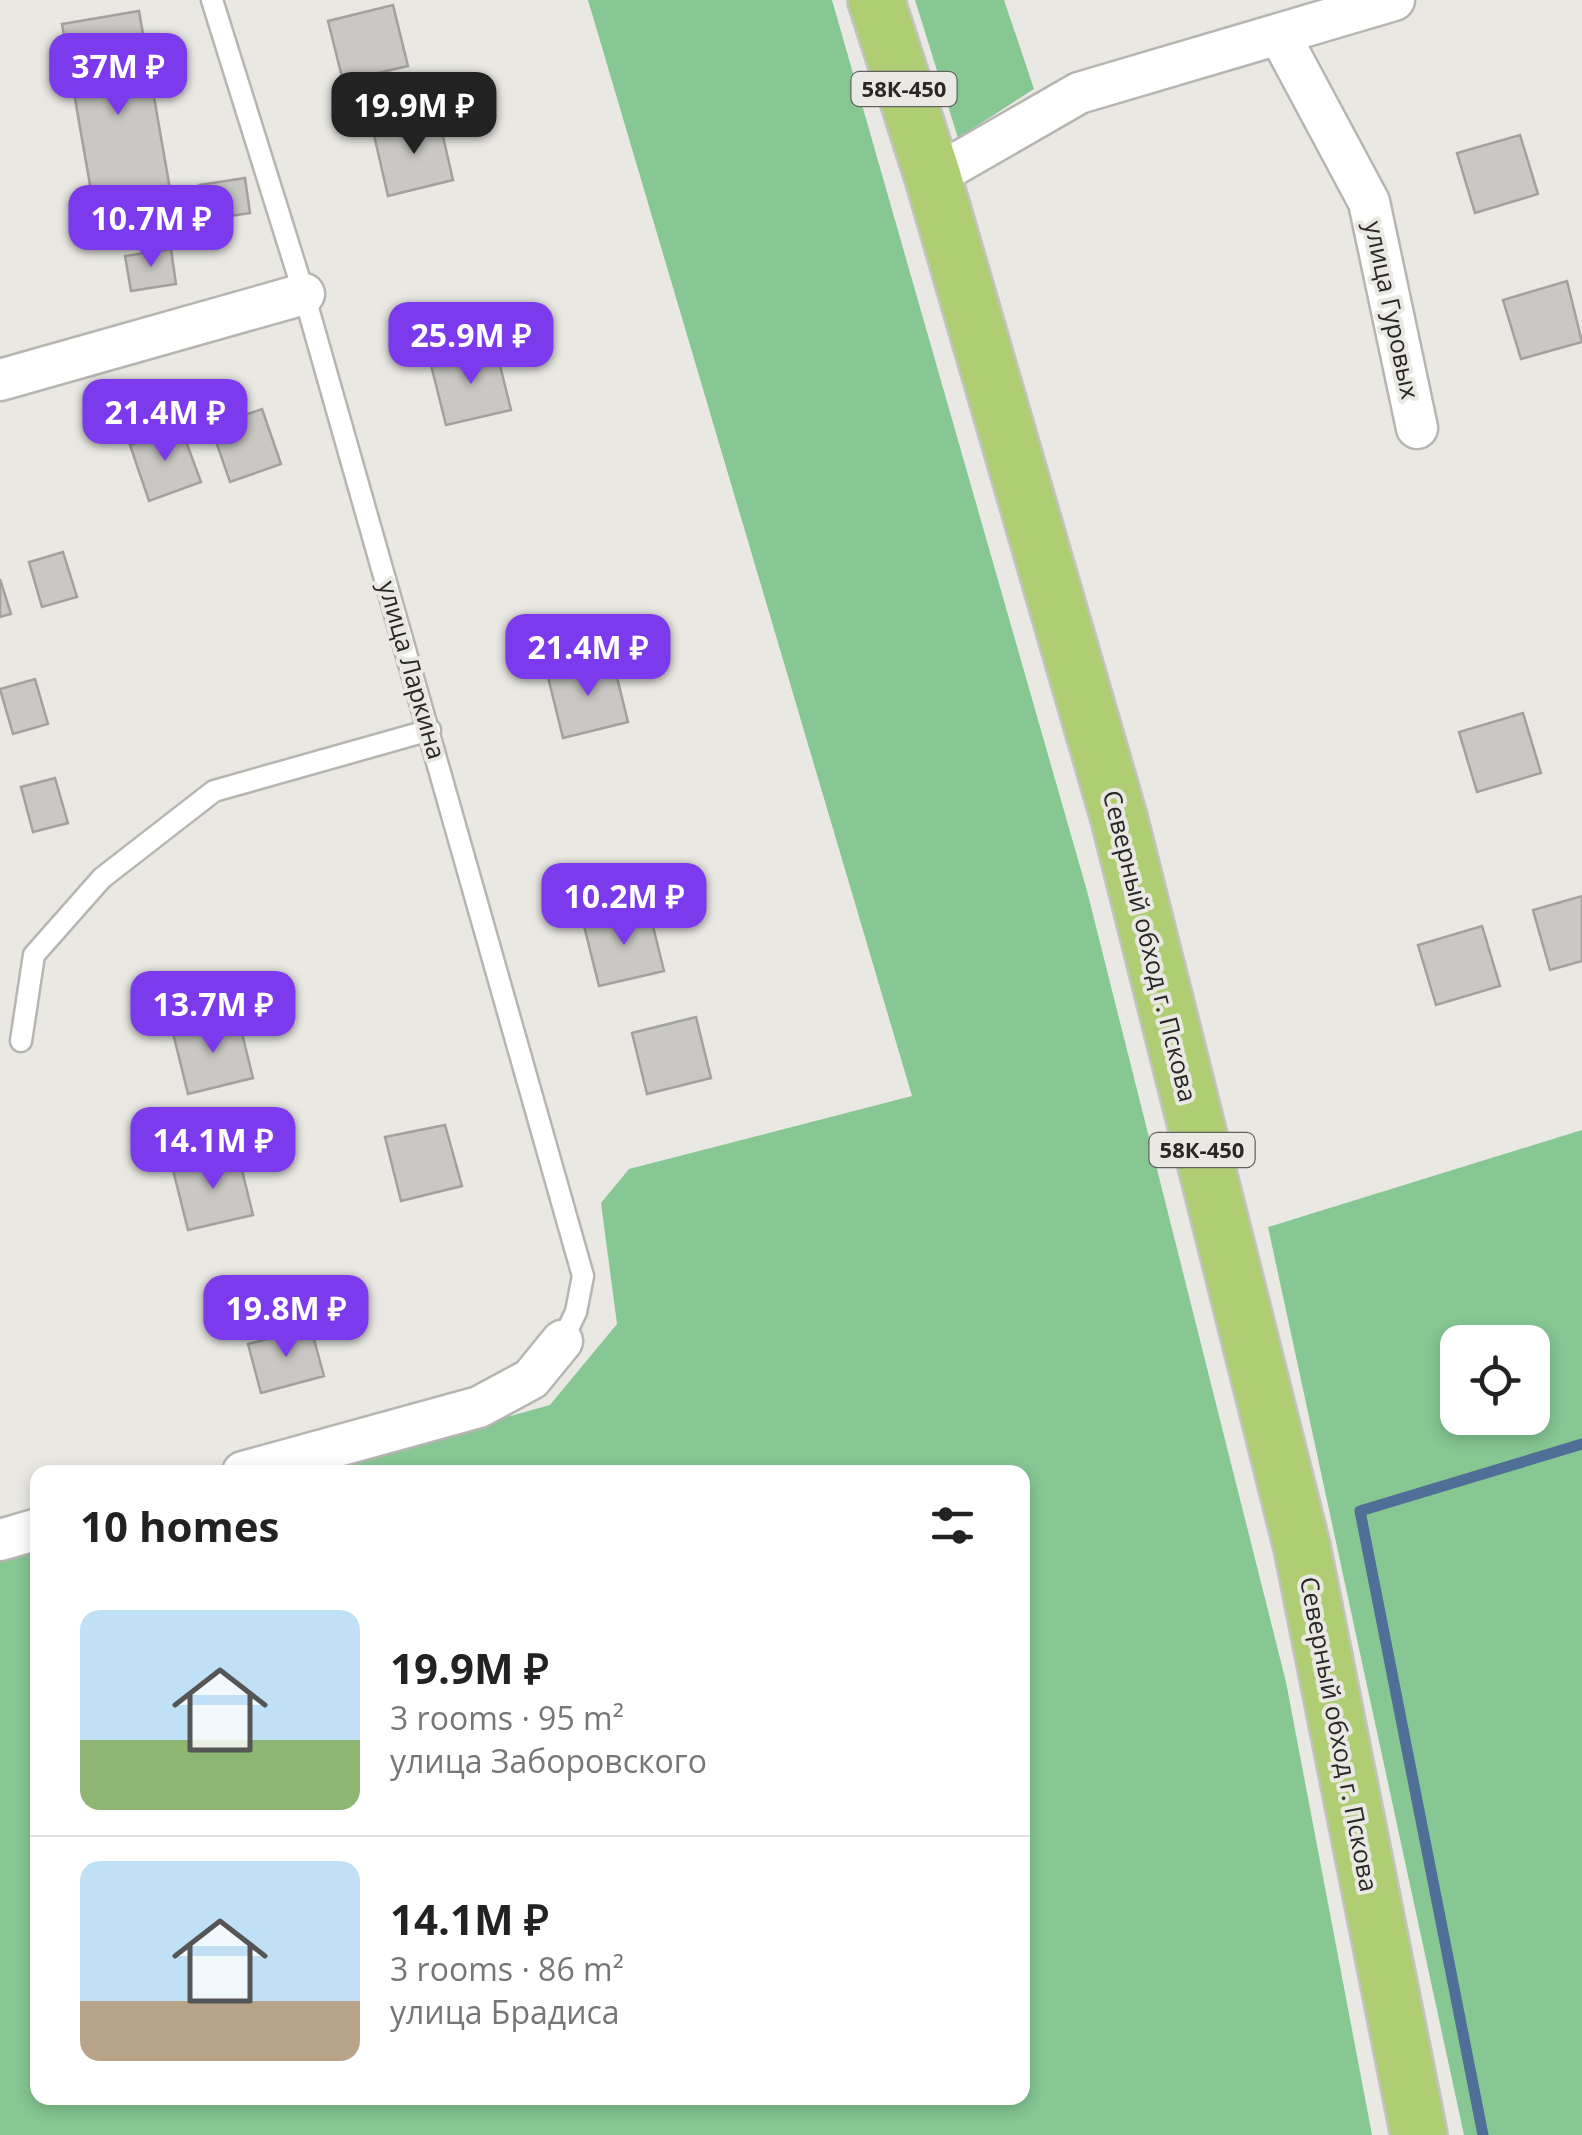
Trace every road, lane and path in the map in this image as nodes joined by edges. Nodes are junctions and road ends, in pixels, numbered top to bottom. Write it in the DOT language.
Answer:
graph roads {
  1 [pos="212,0"];
  2 [pos="876,0"];
  3 [pos="1394,0"];
  4 [pos="1279,34"];
  5 [pos="933,177"];
  6 [pos="304,294"];
  7 [pos="0,380"];
  8 [pos="1417,428"];
  9 [pos="430,730"];
  10 [pos="20,1041"];
  11 [pos="562,1341"];
  12 [pos="268,1465"];
  13 [pos="30,1531"];
  14 [pos="0,1540"];
  15 [pos="1419,2135"];
  1 -- 6 [label="lane, улица Ларкина"];
  2 -- 5 [label="highway, 58К-450"];
  3 -- 4 [label="street"];
  4 -- 5 [label="street"];
  4 -- 8 [label="street, улица Гуровых"];
  5 -- 15 [label="highway, Северный обход г. Пскова / 58К-450"];
  6 -- 7 [label="street"];
  6 -- 9 [label="lane, улица Ларкина"];
  9 -- 10 [label="lane"];
  9 -- 11 [label="lane, улица Ларкина"];
  11 -- 12 [label="street"];
  13 -- 14 [label="street"];
}
